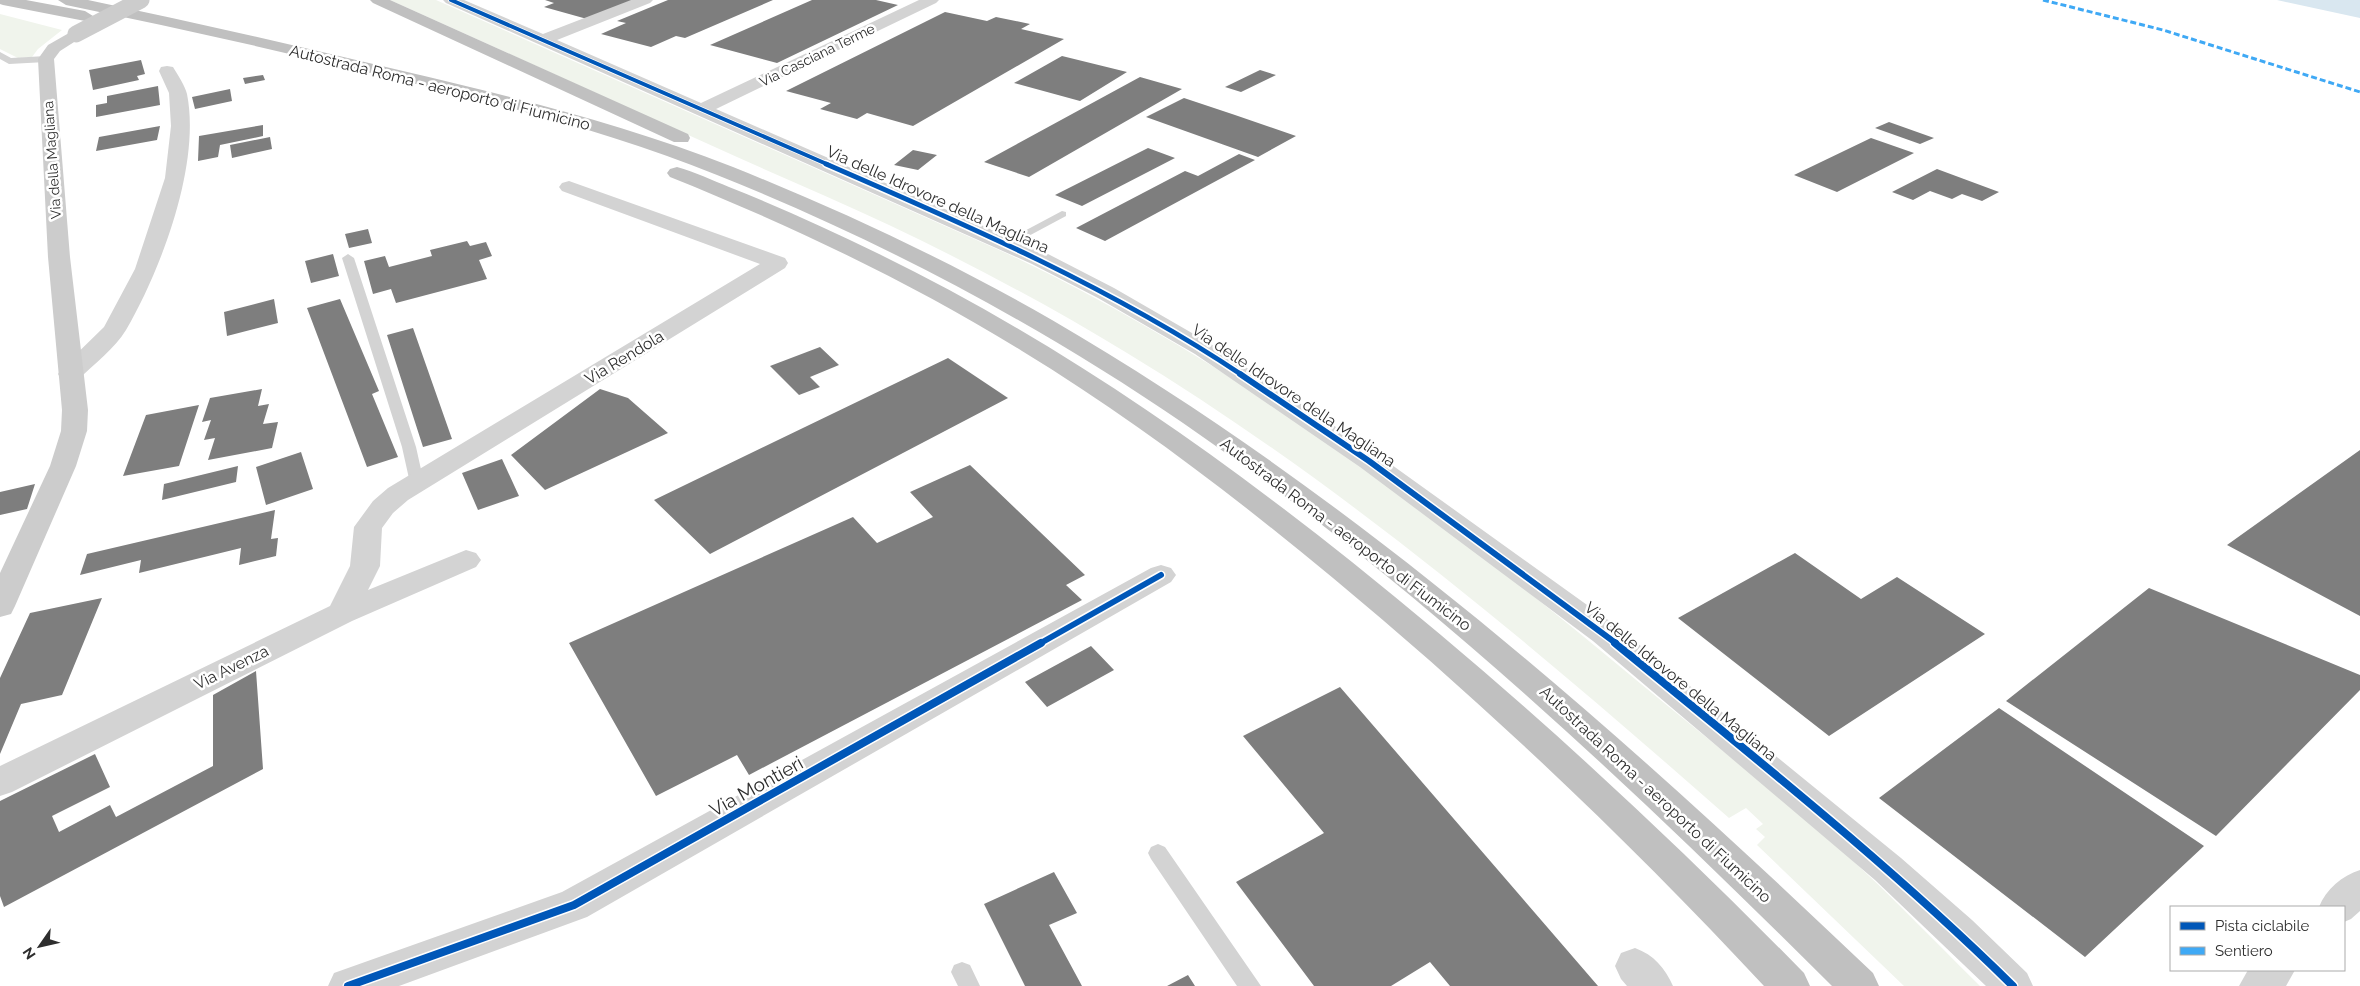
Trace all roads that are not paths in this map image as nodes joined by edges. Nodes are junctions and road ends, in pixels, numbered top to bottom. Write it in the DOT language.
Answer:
graph roads {
  1 [pos="3,0"];
  2 [pos="66,0"];
  3 [pos="141,0"];
  4 [pos="378,0"];
  5 [pos="451,0"];
  6 [pos="645,0"];
  7 [pos="931,0"];
  8 [pos="543,40"];
  9 [pos="0,55"];
  10 [pos="46,59"];
  11 [pos="167,71"];
  12 [pos="703,109"];
  13 [pos="569,186"];
  14 [pos="1062,214"];
  15 [pos="850,222"];
  16 [pos="1006,244"];
  17 [pos="348,258"];
  18 [pos="70,374"];
  19 [pos="417,483"];
  20 [pos="466,560"];
  21 [pos="1161,575"];
  22 [pos="0,606"];
  23 [pos="341,613"];
  24 [pos="0,782"];
  25 [pos="1158,853"];
  26 [pos="2360,886"];
  27 [pos="2339,906"];
  28 [pos="2274,971"];
  29 [pos="348,986"];
  30 [pos="1250,986"];
  31 [pos="1790,986"];
  32 [pos="1858,986"];
  33 [pos="2013,986"];
  34 [pos="2259,986"];
  1 -- 31 [label="highway, Autostrada Roma - aeroporto di Fiumicino"];
  2 -- 15 [label="highway, Autostrada Roma - aeroporto di Fiumicino"];
  3 -- 10 [label="main road, bridge"];
  4 -- 15 [label="highway"];
  5 -- 8 [label="street, Via delle Idrovore della Magliana"];
  6 -- 8 [label="street"];
  7 -- 12 [label="street, Via Casciana Terme"];
  8 -- 12 [label="street, Via delle Idrovore della Magliana"];
  9 -- 10 [label="lane"];
  10 -- 18 [label="main road, Via della Magliana"];
  11 -- 18 [label="street"];
  12 -- 16 [label="street, Via delle Idrovore della Magliana"];
  13 -- 19 [label="street, Via Rendola"];
  14 -- 16 [label="lane"];
  15 -- 32 [label="highway, Autostrada Roma - aeroporto di Fiumicino"];
  16 -- 33 [label="street, Via delle Idrovore della Magliana"];
  17 -- 19 [label="lane"];
  18 -- 22 [label="main road, Via della Magliana"];
  19 -- 23 [label="street, Via Rendola"];
  20 -- 23 [label="street, Via Avenza"];
  21 -- 29 [label="street, Via Montieri"];
  23 -- 24 [label="street, Via Avenza"];
  25 -- 30 [label="lane"];
  26 -- 27 [label="street"];
  28 -- 34 [label="street"];
}
